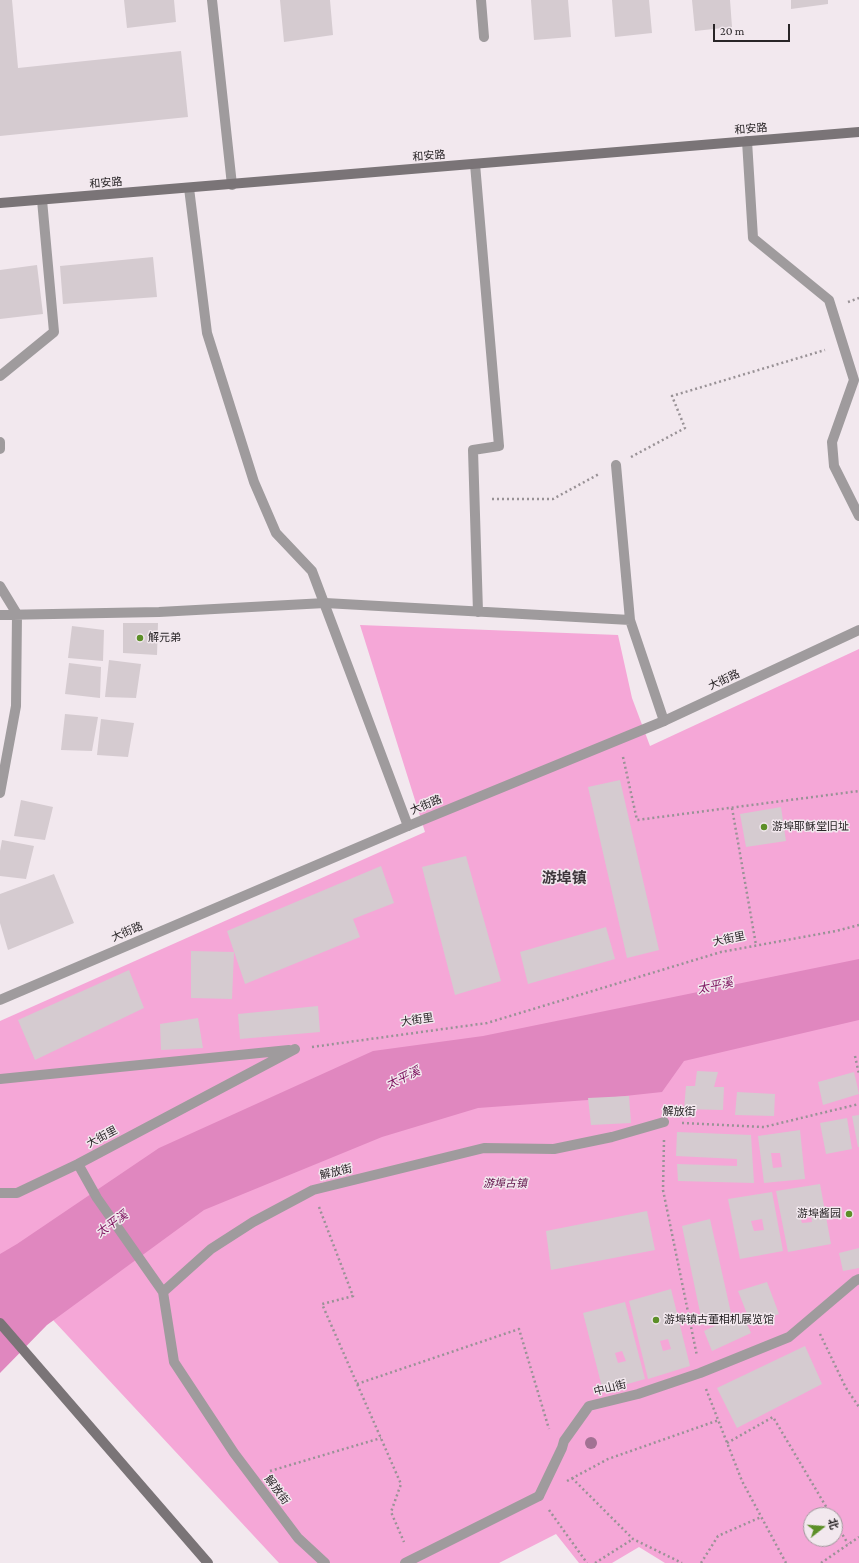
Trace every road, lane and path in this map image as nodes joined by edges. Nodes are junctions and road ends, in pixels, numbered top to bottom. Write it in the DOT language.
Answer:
graph roads {
  1 [pos="212,0"];
  2 [pos="481,0"];
  3 [pos="484,38"];
  4 [pos="859,132"];
  5 [pos="747,141"];
  6 [pos="475,164"];
  7 [pos="232,185"];
  8 [pos="189,188"];
  9 [pos="42,200"];
  10 [pos="0,203"];
  11 [pos="843,344"];
  12 [pos="0,376"];
  13 [pos="0,442"];
  14 [pos="0,449"];
  15 [pos="616,465"];
  16 [pos="475,499"];
  17 [pos="859,516"];
  18 [pos="0,586"];
  19 [pos="325,603"];
  20 [pos="478,612"];
  21 [pos="17,614"];
  22 [pos="0,615"];
  23 [pos="630,620"];
  24 [pos="859,630"];
  25 [pos="664,721"];
  26 [pos="619,739"];
  27 [pos="4,754"];
  28 [pos="859,791"];
  29 [pos="0,793"];
  30 [pos="732,808"];
  31 [pos="408,826"];
  32 [pos="859,925"];
  33 [pos="756,946"];
  34 [pos="0,1000"];
  35 [pos="295,1049"];
  36 [pos="855,1056"];
  37 [pos="859,1074"];
  38 [pos="0,1079"];
  39 [pos="859,1104"];
  40 [pos="664,1122"];
  41 [pos="78,1164"];
  42 [pos="313,1190"];
  43 [pos="0,1193"];
  44 [pos="859,1279"];
  45 [pos="163,1292"];
  46 [pos="812,1317"];
  47 [pos="0,1323"];
  48 [pos="700,1373"];
  49 [pos="357,1384"];
  50 [pos="859,1407"];
  51 [pos="718,1420"];
  52 [pos="381,1438"];
  53 [pos="727,1442"];
  54 [pos="562,1448"];
  55 [pos="251,1476"];
  56 [pos="572,1478"];
  57 [pos="566,1482"];
  58 [pos="539,1496"];
  59 [pos="826,1507"];
  60 [pos="761,1517"];
  61 [pos="843,1536"];
  62 [pos="859,1537"];
  63 [pos="633,1539"];
  64 [pos="848,1544"];
  65 [pos="409,1561"];
  66 [pos="208,1563"];
  67 [pos="324,1563"];
  68 [pos="587,1563"];
  69 [pos="595,1563"];
  70 [pos="682,1563"];
  71 [pos="700,1563"];
  72 [pos="786,1563"];
  73 [pos="822,1563"];
  1 -- 7 [label="street"];
  2 -- 3 [label="street"];
  4 -- 5 [label="main road, 和安路"];
  5 -- 6 [label="main road, 和安路"];
  5 -- 11 [label="street"];
  6 -- 7 [label="main road, 和安路"];
  6 -- 16 [label="street"];
  7 -- 8 [label="main road, 和安路"];
  8 -- 9 [label="main road, 和安路"];
  8 -- 19 [label="street"];
  9 -- 10 [label="main road, 和安路"];
  9 -- 12 [label="street"];
  11 -- 15 [label="path"];
  11 -- 17 [label="street"];
  13 -- 14 [label="street"];
  15 -- 16 [label="path"];
  15 -- 23 [label="street"];
  16 -- 20 [label="street"];
  18 -- 21 [label="street"];
  19 -- 20 [label="street"];
  19 -- 21 [label="street"];
  19 -- 31 [label="street"];
  20 -- 23 [label="street"];
  21 -- 22 [label="street"];
  21 -- 27 [label="street"];
  23 -- 25 [label="street"];
  24 -- 25 [label="street, 大街路"];
  25 -- 26 [label="street, 大街路"];
  26 -- 30 [label="path"];
  26 -- 31 [label="street, 大街路"];
  27 -- 29 [label="street"];
  28 -- 30 [label="path"];
  30 -- 33 [label="path"];
  31 -- 34 [label="street, 大街路"];
  32 -- 33 [label="path, 大街里"];
  33 -- 35 [label="path, 大街里"];
  35 -- 38 [label="street"];
  35 -- 41 [label="street, 大街里"];
  36 -- 37 [label="path"];
  39 -- 40 [label="path, 解放街"];
  40 -- 42 [label="street, 解放街"];
  40 -- 48 [label="path"];
  41 -- 43 [label="street, 大街里"];
  41 -- 45 [label="street"];
  42 -- 45 [label="street, 解放街"];
  42 -- 49 [label="path"];
  44 -- 46 [label="street, 中山街"];
  45 -- 55 [label="street, 解放街"];
  46 -- 48 [label="street, 中山街"];
  46 -- 50 [label="path"];
  47 -- 66 [label="main road"];
  48 -- 51 [label="path"];
  48 -- 54 [label="street, 中山街"];
  49 -- 52 [label="path"];
  49 -- 54 [label="path"];
  51 -- 53 [label="path"];
  51 -- 56 [label="path"];
  52 -- 55 [label="path"];
  52 -- 65 [label="path"];
  53 -- 59 [label="path"];
  53 -- 60 [label="path"];
  54 -- 58 [label="street, 中山街"];
  55 -- 67 [label="street, 解放街"];
  56 -- 57 [label="path"];
  56 -- 63 [label="path"];
  58 -- 65 [label="street"];
  58 -- 68 [label="path"];
  60 -- 71 [label="path"];
  60 -- 72 [label="path"];
  61 -- 64 [label="path"];
  62 -- 64 [label="path"];
  63 -- 69 [label="path"];
  63 -- 70 [label="path"];
  64 -- 73 [label="path"];
}
